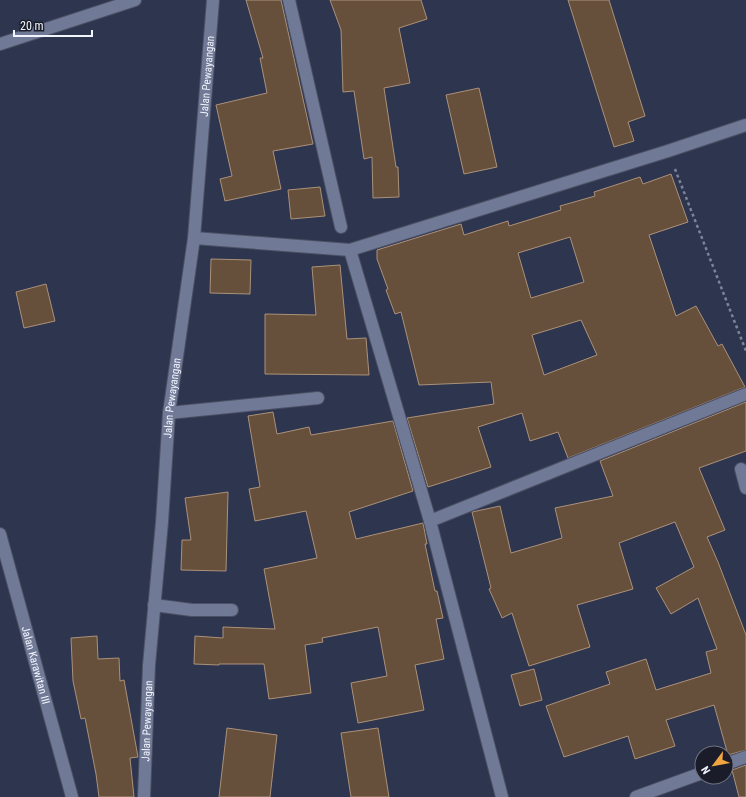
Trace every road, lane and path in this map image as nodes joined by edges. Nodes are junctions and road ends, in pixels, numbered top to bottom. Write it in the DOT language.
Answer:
graph roads {
  1 [pos="135,0"];
  2 [pos="213,0"];
  3 [pos="289,0"];
  4 [pos="0,44"];
  5 [pos="746,124"];
  6 [pos="668,151"];
  7 [pos="341,227"];
  8 [pos="194,238"];
  9 [pos="350,250"];
  10 [pos="746,352"];
  11 [pos="746,394"];
  12 [pos="318,398"];
  13 [pos="169,414"];
  14 [pos="741,469"];
  15 [pos="746,488"];
  16 [pos="430,521"];
  17 [pos="0,536"];
  18 [pos="154,605"];
  19 [pos="232,610"];
  20 [pos="746,757"];
  21 [pos="734,761"];
  22 [pos="694,776"];
  23 [pos="72,797"];
  24 [pos="144,797"];
  25 [pos="502,797"];
  26 [pos="636,797"];
  1 -- 4 [label="street"];
  2 -- 8 [label="street, Jalan Pewayangan"];
  3 -- 7 [label="street"];
  5 -- 6 [label="street"];
  6 -- 9 [label="street"];
  6 -- 10 [label="path"];
  8 -- 9 [label="street"];
  8 -- 13 [label="street, Jalan Pewayangan"];
  9 -- 16 [label="street"];
  11 -- 16 [label="street"];
  12 -- 13 [label="street"];
  13 -- 18 [label="street, Jalan Pewayangan"];
  14 -- 15 [label="street"];
  16 -- 25 [label="street"];
  17 -- 23 [label="street, Jalan Karawitan III"];
  18 -- 19 [label="street"];
  18 -- 24 [label="street, Jalan Pewayangan"];
  20 -- 21 [label="street"];
  22 -- 26 [label="street"];
}
